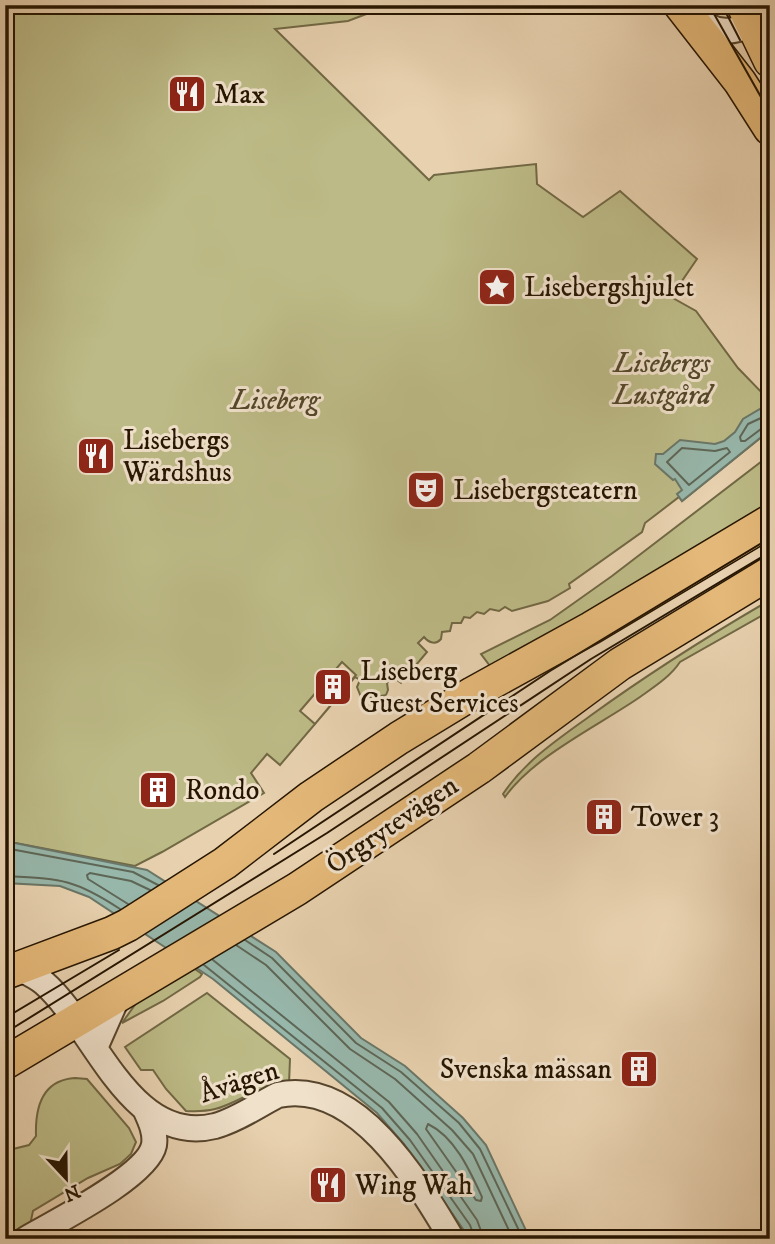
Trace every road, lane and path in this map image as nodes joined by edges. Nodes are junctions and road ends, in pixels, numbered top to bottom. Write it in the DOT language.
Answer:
graph roads {
  1 [pos="680,5"];
  2 [pos="690,5"];
  3 [pos="751,13"];
  4 [pos="717,43"];
  5 [pos="770,61"];
  6 [pos="770,129"];
  7 [pos="770,521"];
  8 [pos="770,573"];
  9 [pos="11,970"];
  10 [pos="118,996"];
  11 [pos="75,1020"];
  12 [pos="95,1048"];
  13 [pos="5,1063"];
  14 [pos="145,1109"];
  15 [pos="26,1239"];
  16 [pos="452,1239"];
  1 -- 4 [label="main road"];
  2 -- 4 [label="street"];
  3 -- 4 [label="street"];
  3 -- 5 [label="main road"];
  4 -- 6 [label="main road"];
  7 -- 9 [label="main road"];
  8 -- 10 [label="main road, Örgrytevägen"];
  9 -- 11 [label="street, Åvägen"];
  10 -- 11 [label="main road, Örgrytevägen"];
  10 -- 12 [label="street"];
  11 -- 12 [label="street, Åvägen"];
  11 -- 13 [label="main road, Örgrytevägen"];
  12 -- 14 [label="street, Åvägen"];
  14 -- 15 [label="street"];
  14 -- 16 [label="street, Åvägen"];
}
